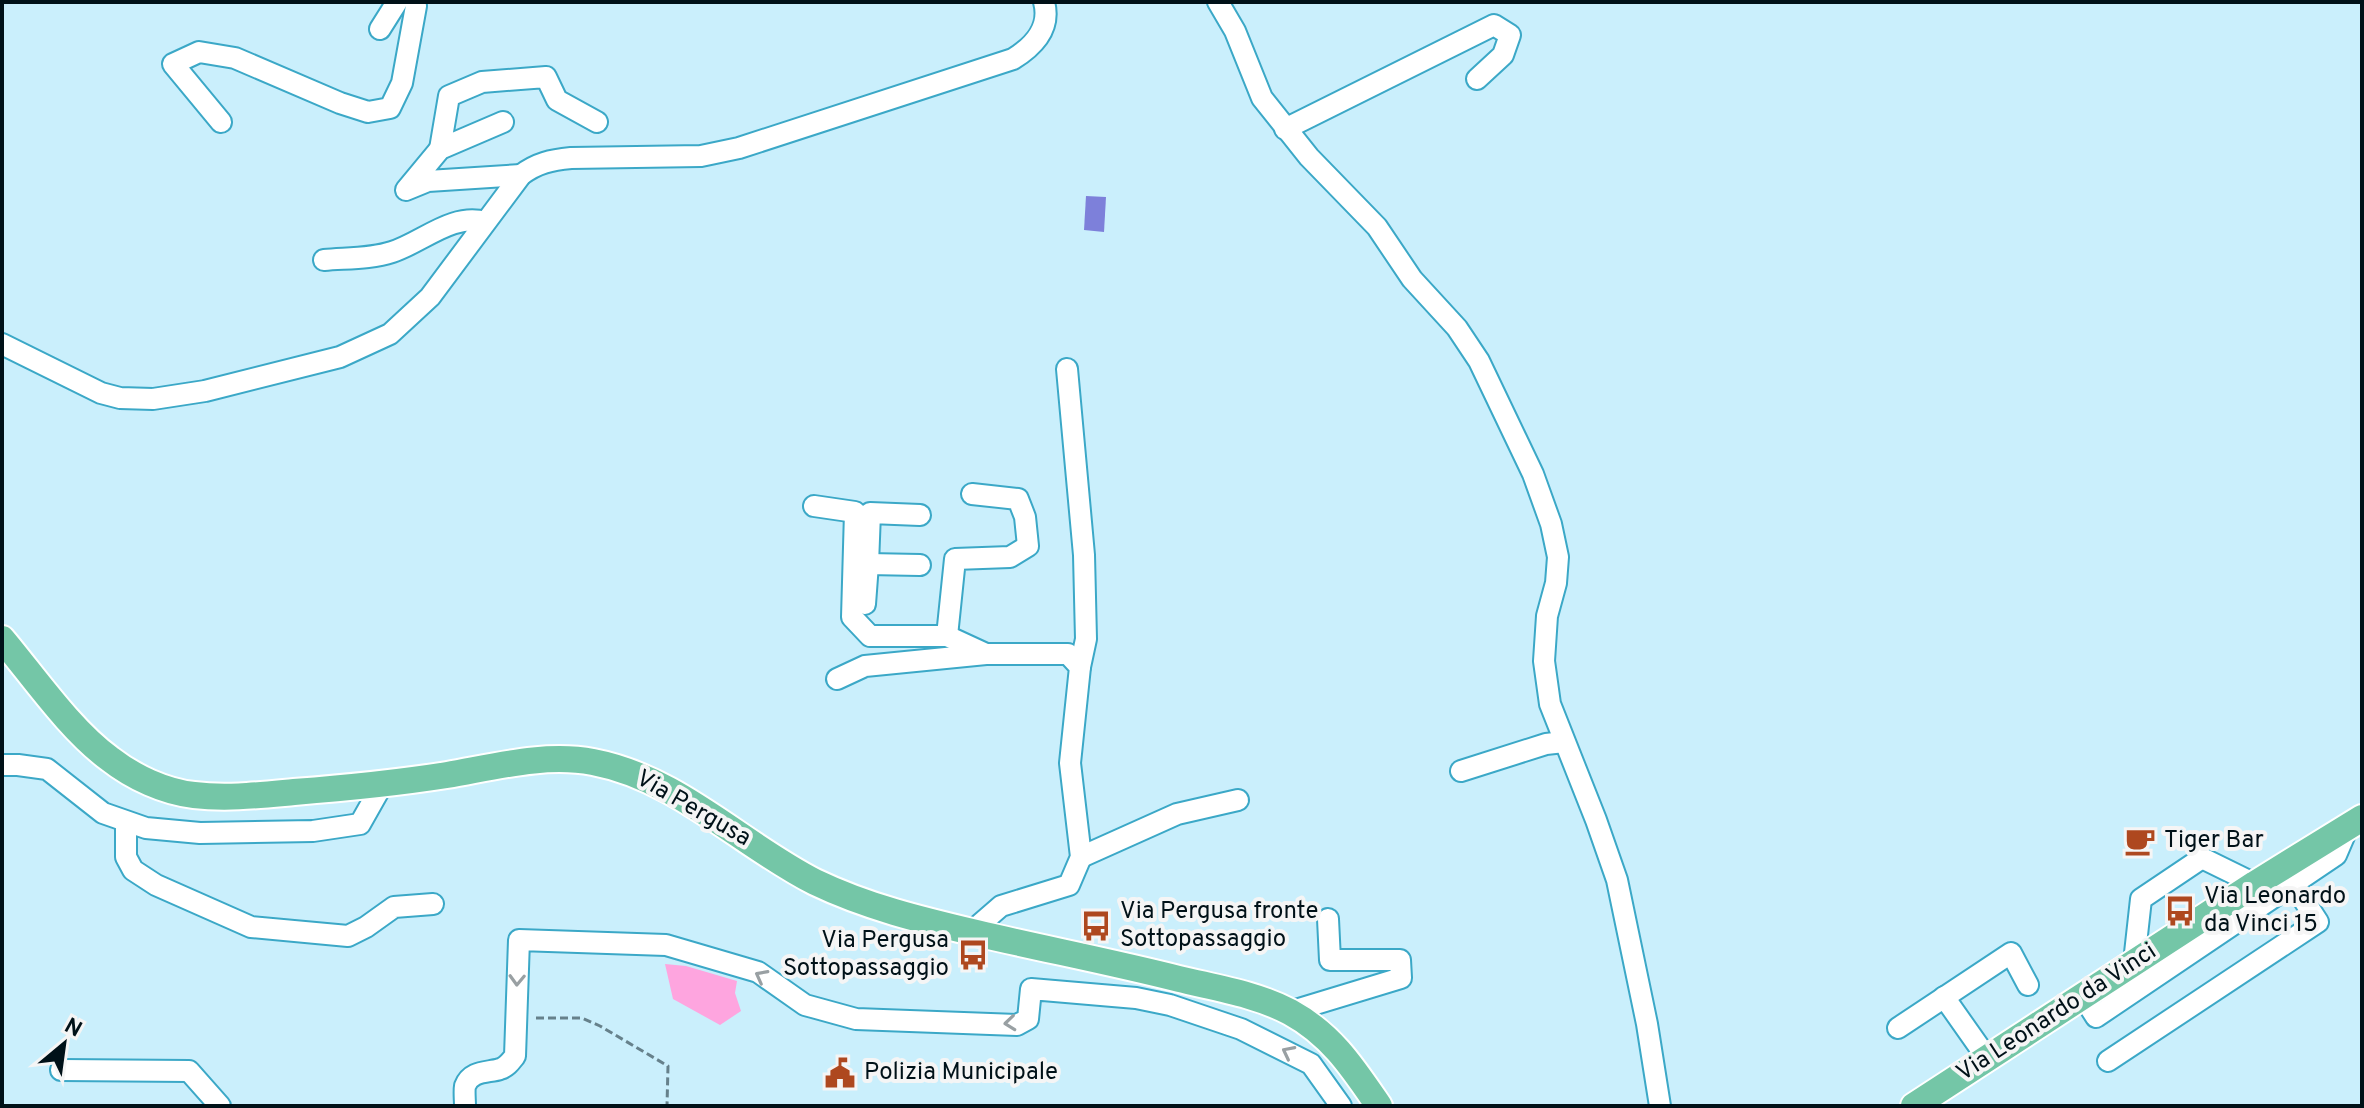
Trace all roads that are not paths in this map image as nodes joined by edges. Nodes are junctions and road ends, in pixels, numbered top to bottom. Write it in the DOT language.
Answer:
graph roads {
  1 [pos="397,2"];
  2 [pos="415,2"];
  3 [pos="1044,2"];
  4 [pos="1218,2"];
  5 [pos="380,29"];
  6 [pos="1477,79"];
  7 [pos="221,122"];
  8 [pos="503,122"];
  9 [pos="597,122"];
  10 [pos="1285,129"];
  11 [pos="440,149"];
  12 [pos="521,175"];
  13 [pos="485,222"];
  14 [pos="324,260"];
  15 [pos="2,344"];
  16 [pos="1067,369"];
  17 [pos="972,494"];
  18 [pos="814,506"];
  19 [pos="920,515"];
  20 [pos="868,564"];
  21 [pos="920,565"];
  22 [pos="870,636"];
  23 [pos="947,636"];
  24 [pos="2,639"];
  25 [pos="986,654"];
  26 [pos="1080,667"];
  27 [pos="837,679"];
  28 [pos="1564,742"];
  29 [pos="2,765"];
  30 [pos="1461,771"];
  31 [pos="382,785"];
  32 [pos="1238,800"];
  33 [pos="126,822"];
  34 [pos="2355,822"];
  35 [pos="1081,857"];
  36 [pos="2288,876"];
  37 [pos="2255,884"];
  38 [pos="433,904"];
  39 [pos="1328,919"];
  40 [pos="971,932"];
  41 [pos="2134,962"];
  42 [pos="2028,985"];
  43 [pos="2082,995"];
  44 [pos="1944,997"];
  45 [pos="1289,1012"];
  46 [pos="1898,1028"];
  47 [pos="1987,1058"];
  48 [pos="2108,1061"];
  49 [pos="61,1070"];
  50 [pos="1922,1104"];
  51 [pos="220,1106"];
  52 [pos="465,1106"];
  53 [pos="1341,1106"];
  54 [pos="1379,1106"];
  55 [pos="1660,1106"];
  1 -- 5 [label="street"];
  2 -- 7 [label="street"];
  3 -- 12 [label="street"];
  4 -- 10 [label="street"];
  6 -- 10 [label="street"];
  8 -- 11 [label="street"];
  9 -- 11 [label="street"];
  10 -- 28 [label="street"];
  11 -- 12 [label="street"];
  12 -- 13 [label="street"];
  13 -- 14 [label="street"];
  13 -- 15 [label="street"];
  16 -- 26 [label="street"];
  17 -- 23 [label="street"];
  18 -- 22 [label="street"];
  19 -- 20 [label="street"];
  20 -- 21 [label="street"];
  20 -- 22 [label="street"];
  22 -- 23 [label="street"];
  23 -- 25 [label="street"];
  24 -- 31 [label="main road, Via Pergusa"];
  25 -- 26 [label="street"];
  25 -- 27 [label="street"];
  26 -- 35 [label="street"];
  28 -- 30 [label="street"];
  28 -- 55 [label="street"];
  29 -- 33 [label="street"];
  31 -- 33 [label="street"];
  31 -- 40 [label="main road, Via Pergusa"];
  32 -- 35 [label="street"];
  33 -- 38 [label="street"];
  34 -- 36 [label="main road, Via Leonardo da Vinci"];
  35 -- 40 [label="street"];
  36 -- 37 [label="main road, Via Leonardo da Vinci"];
  36 -- 43 [label="street"];
  36 -- 48 [label="street"];
  37 -- 41 [label="main road, Via Leonardo da Vinci"];
  37 -- 41 [label="street"];
  39 -- 45 [label="street"];
  40 -- 45 [label="main road, Via Pergusa"];
  41 -- 43 [label="main road, Via Leonardo da Vinci"];
  42 -- 44 [label="street"];
  43 -- 47 [label="main road, Via Leonardo da Vinci"];
  44 -- 46 [label="street"];
  44 -- 47 [label="street"];
  45 -- 54 [label="main road, Via Pergusa"];
  47 -- 50 [label="main road, Via Leonardo da Vinci"];
  49 -- 51 [label="street"];
  53 -- 52 [label="street, one-way"];
}
